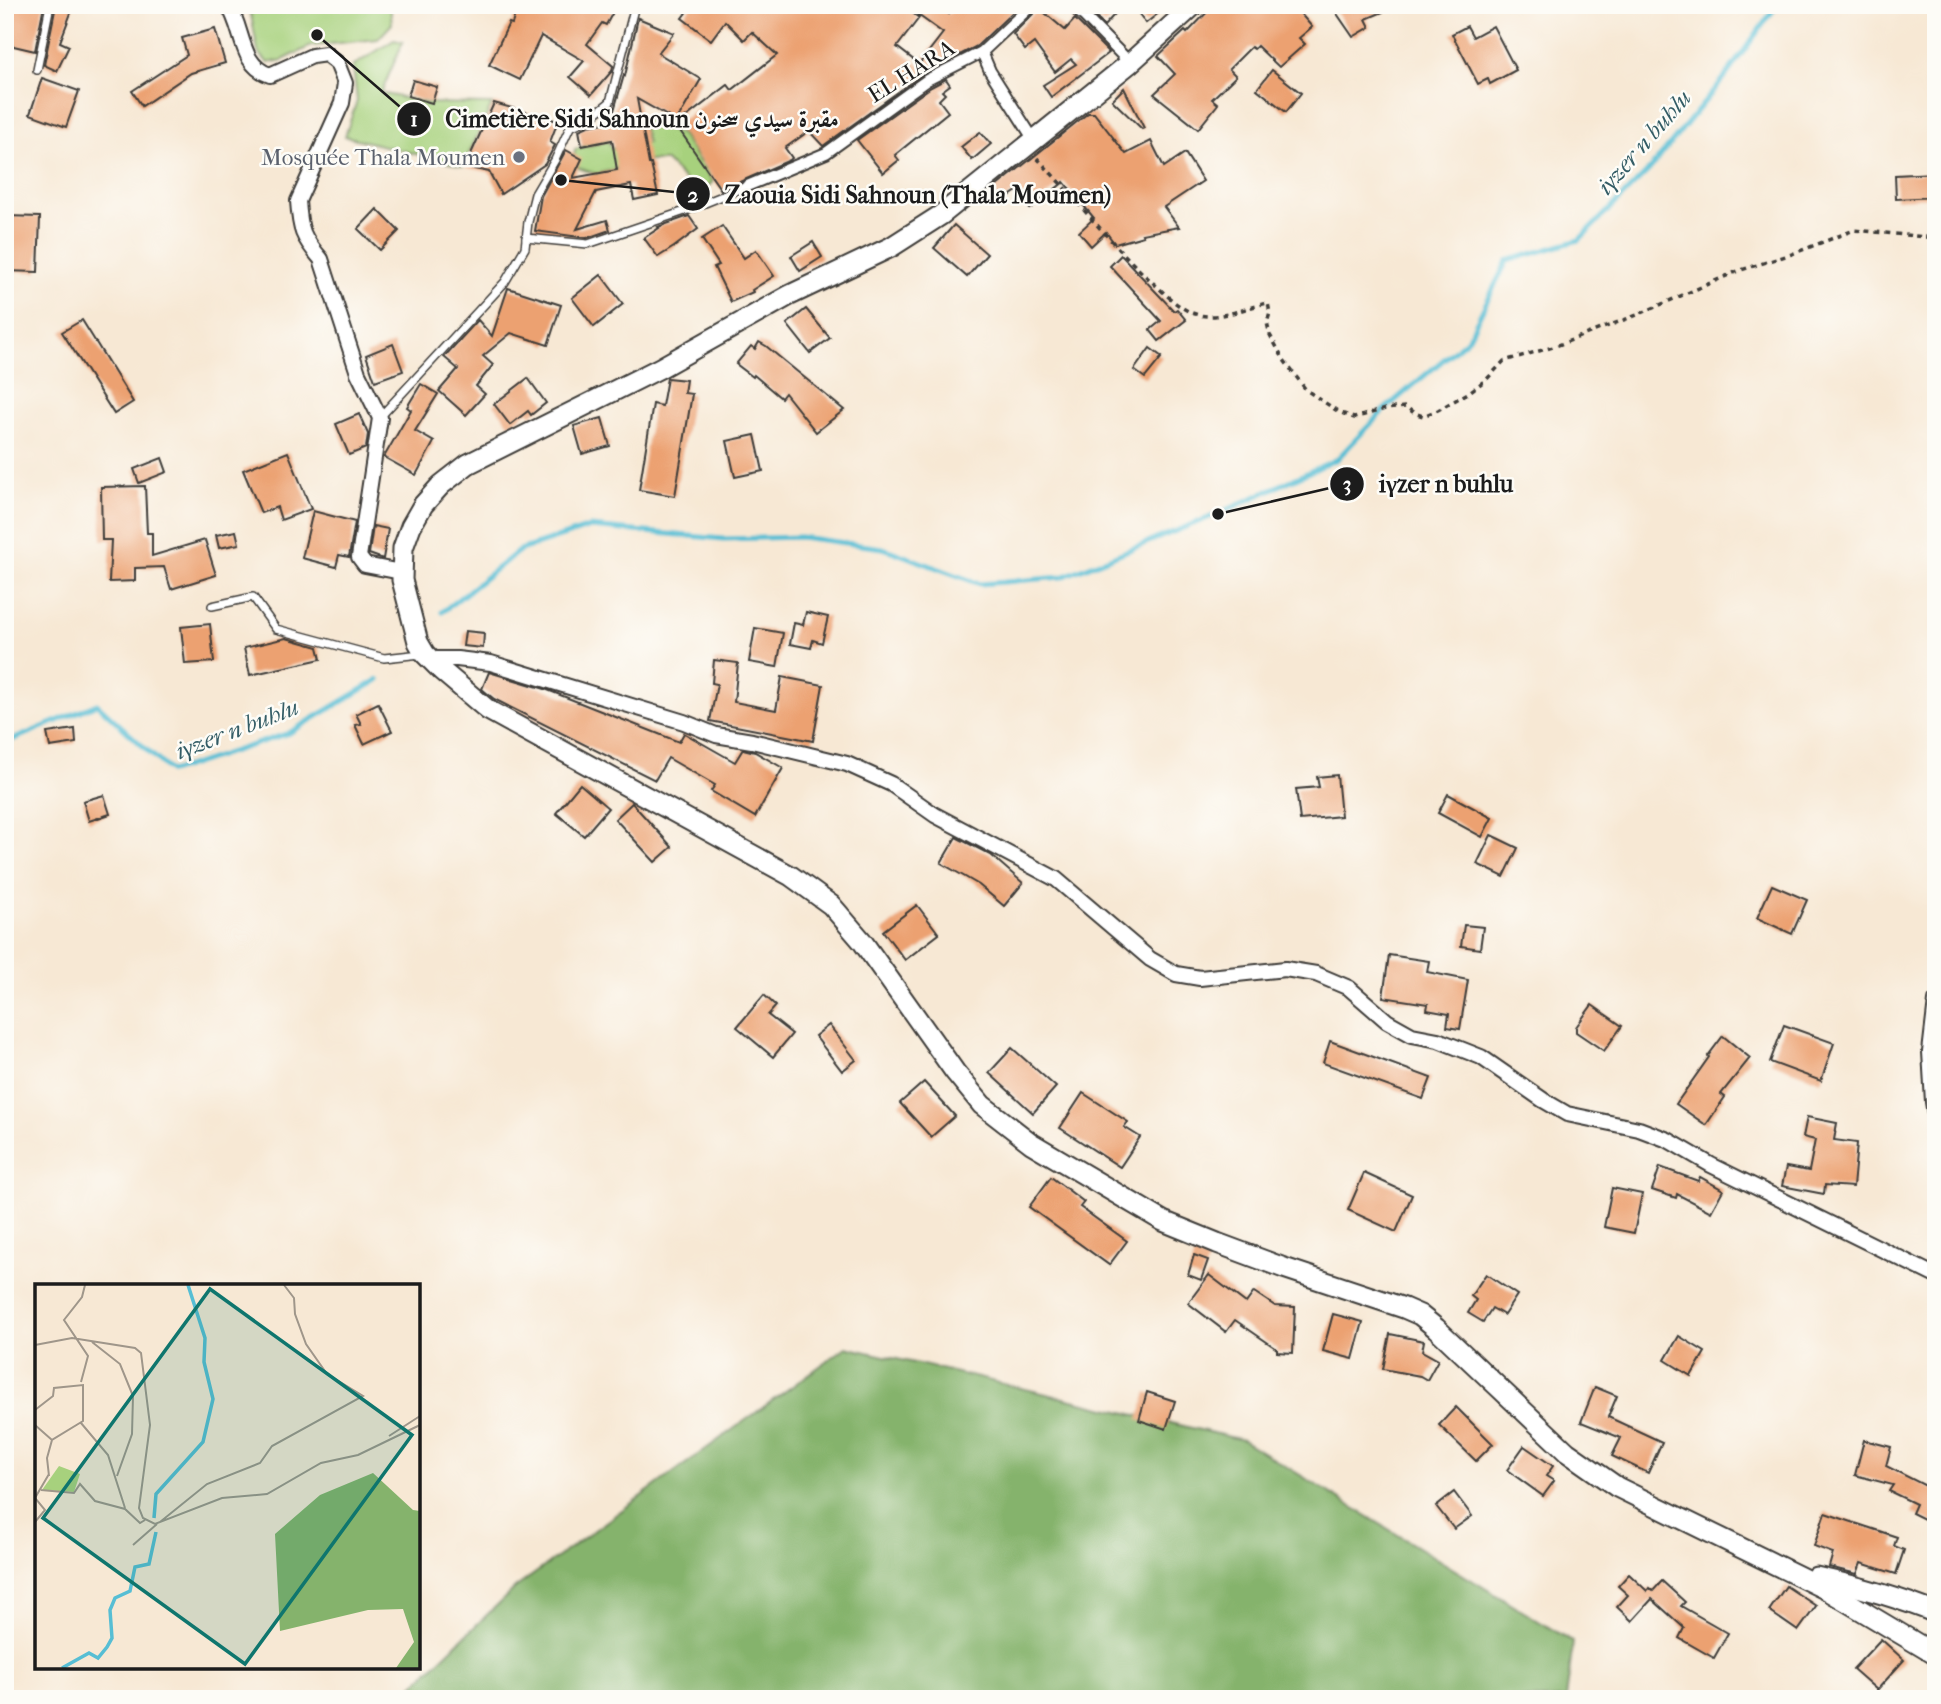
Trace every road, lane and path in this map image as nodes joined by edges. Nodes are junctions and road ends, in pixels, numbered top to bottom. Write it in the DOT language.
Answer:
graph roads {
  1 [pos="50,5"];
  2 [pos="228,5"];
  3 [pos="635,5"];
  4 [pos="1032,5"];
  5 [pos="1070,5"];
  6 [pos="1194,5"];
  7 [pos="982,52"];
  8 [pos="1130,63"];
  9 [pos="37,71"];
  10 [pos="1030,143"];
  11 [pos="747,186"];
  12 [pos="1936,238"];
  13 [pos="526,239"];
  14 [pos="380,418"];
  15 [pos="402,576"];
  16 [pos="212,606"];
  17 [pos="425,652"];
  18 [pos="1936,1002"];
  19 [pos="1936,1120"];
  20 [pos="1936,1276"];
  21 [pos="1784,1569"];
  22 [pos="1936,1613"];
  23 [pos="1936,1655"];
  1 -- 9 [label="lane"];
  2 -- 14 [label="street"];
  3 -- 13 [label="lane"];
  4 -- 7 [label="street, EL HARA"];
  5 -- 8 [label="street"];
  6 -- 8 [label="main road"];
  7 -- 10 [label="street"];
  7 -- 11 [label="street, EL HARA"];
  8 -- 10 [label="main road"];
  10 -- 12 [label="path"];
  10 -- 15 [label="main road"];
  11 -- 13 [label="lane, EL HARA"];
  13 -- 14 [label="lane"];
  14 -- 15 [label="street"];
  15 -- 17 [label="main road"];
  16 -- 17 [label="lane"];
  17 -- 20 [label="street"];
  17 -- 21 [label="main road"];
  18 -- 19 [label="street"];
  21 -- 22 [label="main road"];
  21 -- 23 [label="main road"];
}
